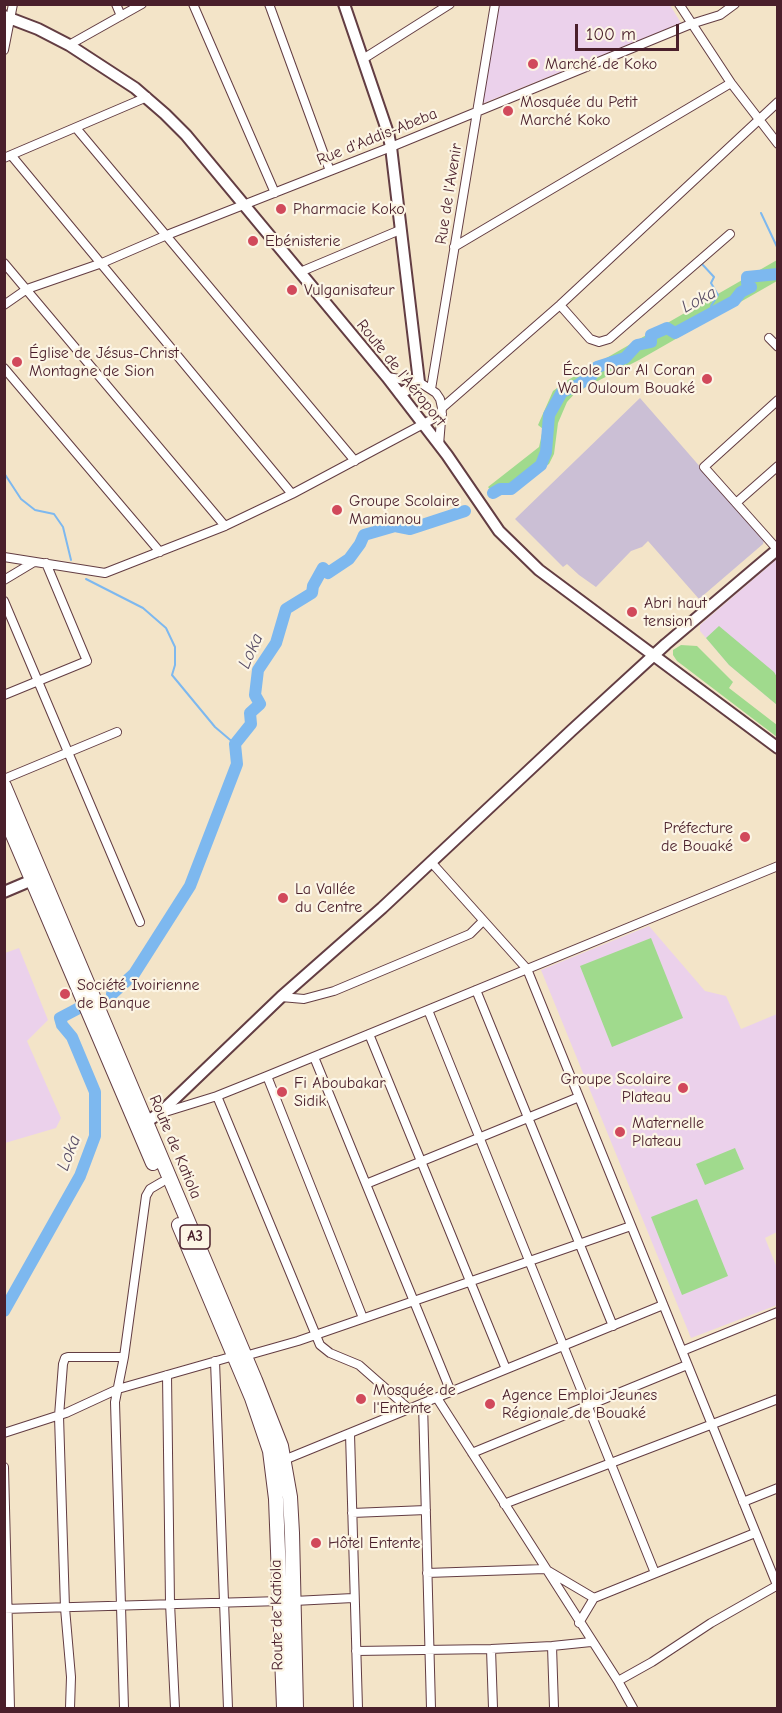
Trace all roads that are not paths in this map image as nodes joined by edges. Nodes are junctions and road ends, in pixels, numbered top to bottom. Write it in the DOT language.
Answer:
graph roads {
  1 [pos="13,4"];
  2 [pos="116,4"];
  3 [pos="142,4"];
  4 [pos="193,4"];
  5 [pos="269,4"];
  6 [pos="344,4"];
  7 [pos="450,4"];
  8 [pos="495,4"];
  9 [pos="679,4"];
  10 [pos="735,4"];
  11 [pos="121,16"];
  12 [pos="7,17"];
  13 [pos="691,24"];
  14 [pos="69,45"];
  15 [pos="4,50"];
  16 [pos="363,59"];
  17 [pos="731,83"];
  18 [pos="147,97"];
  19 [pos="777,102"];
  20 [pos="476,111"];
  21 [pos="759,119"];
  22 [pos="76,128"];
  23 [pos="777,144"];
  24 [pos="391,147"];
  25 [pos="8,156"];
  26 [pos="330,171"];
  27 [pos="275,193"];
  28 [pos="244,205"];
  29 [pos="400,230"];
  30 [pos="730,234"];
  31 [pos="167,235"];
  32 [pos="454,247"];
  33 [pos="102,263"];
  34 [pos="4,264"];
  35 [pos="300,272"];
  36 [pos="27,290"];
  37 [pos="4,305"];
  38 [pos="560,305"];
  39 [pos="769,338"];
  40 [pos="777,347"];
  41 [pos="4,369"];
  42 [pos="387,377"];
  43 [pos="419,382"];
  44 [pos="431,389"];
  45 [pos="400,394"];
  46 [pos="777,400"];
  47 [pos="442,411"];
  48 [pos="424,424"];
  49 [pos="439,445"];
  50 [pos="355,461"];
  51 [pos="777,466"];
  52 [pos="292,494"];
  53 [pos="736,503"];
  54 [pos="225,526"];
  55 [pos="777,549"];
  56 [pos="160,552"];
  57 [pos="4,557"];
  58 [pos="34,562"];
  59 [pos="46,563"];
  60 [pos="4,580"];
  61 [pos="4,601"];
  62 [pos="654,655"];
  63 [pos="38,681"];
  64 [pos="4,696"];
  65 [pos="117,732"];
  66 [pos="777,748"];
  67 [pos="68,752"];
  68 [pos="4,779"];
  69 [pos="4,786"];
  70 [pos="4,814"];
  71 [pos="431,862"];
  72 [pos="777,866"];
  73 [pos="38,878"];
  74 [pos="4,892"];
  75 [pos="483,921"];
  76 [pos="140,922"];
  77 [pos="527,969"];
  78 [pos="476,990"];
  79 [pos="281,997"];
  80 [pos="428,1010"];
  81 [pos="369,1034"];
  82 [pos="314,1057"];
  83 [pos="267,1076"];
  84 [pos="217,1096"];
  85 [pos="579,1097"];
  86 [pos="160,1113"];
  87 [pos="528,1118"];
  88 [pos="142,1124"];
  89 [pos="479,1138"];
  90 [pos="421,1162"];
  91 [pos="162,1182"];
  92 [pos="366,1184"];
  93 [pos="631,1226"];
  94 [pos="580,1245"];
  95 [pos="530,1262"];
  96 [pos="470,1281"];
  97 [pos="413,1300"];
  98 [pos="663,1305"];
  99 [pos="777,1312"];
  100 [pos="363,1318"];
  101 [pos="613,1326"];
  102 [pos="314,1335"];
  103 [pos="563,1346"];
  104 [pos="682,1351"];
  105 [pos="239,1356"];
  106 [pos="124,1357"];
  107 [pos="215,1361"];
  108 [pos="687,1365"];
  109 [pos="506,1369"];
  110 [pos="167,1375"];
  111 [pos="118,1389"];
  112 [pos="451,1392"];
  113 [pos="437,1398"];
  114 [pos="777,1399"];
  115 [pos="423,1403"];
  116 [pos="588,1405"];
  117 [pos="409,1408"];
  118 [pos="59,1416"];
  119 [pos="712,1423"];
  120 [pos="4,1433"];
  121 [pos="350,1434"];
  122 [pos="472,1453"];
  123 [pos="284,1460"];
  124 [pos="610,1462"];
  125 [pos="4,1467"];
  126 [pos="777,1488"];
  127 [pos="743,1502"];
  128 [pos="504,1504"];
  129 [pos="426,1509"];
  130 [pos="352,1513"];
  131 [pos="755,1533"];
  132 [pos="545,1569"];
  133 [pos="427,1573"];
  134 [pos="655,1573"];
  135 [pos="777,1585"];
  136 [pos="353,1598"];
  137 [pos="594,1598"];
  138 [pos="287,1601"];
  139 [pos="170,1603"];
  140 [pos="224,1603"];
  141 [pos="121,1606"];
  142 [pos="65,1608"];
  143 [pos="6,1609"];
  144 [pos="579,1623"];
  145 [pos="591,1641"];
  146 [pos="552,1646"];
  147 [pos="430,1649"];
  148 [pos="491,1649"];
  149 [pos="356,1651"];
  150 [pos="618,1681"];
  151 [pos="10,1708"];
  152 [pos="70,1708"];
  153 [pos="124,1708"];
  154 [pos="175,1708"];
  155 [pos="228,1708"];
  156 [pos="284,1708"];
  157 [pos="296,1708"];
  158 [pos="358,1708"];
  159 [pos="431,1708"];
  160 [pos="493,1708"];
  161 [pos="554,1708"];
  162 [pos="633,1708"];
  1 -- 12 [label="street"];
  2 -- 11 [label="street"];
  3 -- 11 [label="street"];
  4 -- 27 [label="street"];
  5 -- 26 [label="street"];
  6 -- 16 [label="street"];
  7 -- 16 [label="street"];
  8 -- 20 [label="street, Rue de l'Avenir"];
  9 -- 13 [label="street"];
  10 -- 13 [label="street, Rue d'Addis-Abeba"];
  11 -- 14 [label="street"];
  12 -- 14 [label="street, Route de l'Aéroport"];
  12 -- 15 [label="street"];
  13 -- 17 [label="street"];
  13 -- 20 [label="street, Rue d'Addis-Abeba"];
  14 -- 18 [label="street, Route de l'Aéroport"];
  16 -- 24 [label="street"];
  17 -- 21 [label="street"];
  17 -- 32 [label="street"];
  18 -- 22 [label="street"];
  18 -- 28 [label="street, Route de l'Aéroport"];
  19 -- 21 [label="street"];
  20 -- 24 [label="street, Rue d'Addis-Abeba"];
  20 -- 32 [label="street, Rue de l'Avenir"];
  21 -- 23 [label="street"];
  21 -- 38 [label="street"];
  22 -- 25 [label="street"];
  22 -- 31 [label="street"];
  24 -- 26 [label="street, Rue d'Addis-Abeba"];
  24 -- 29 [label="street"];
  25 -- 33 [label="street"];
  26 -- 27 [label="street, Rue d'Addis-Abeba"];
  27 -- 28 [label="street, Rue d'Addis-Abeba"];
  28 -- 31 [label="street, Rue d'Addis-Abeba"];
  28 -- 35 [label="street, Route de l'Aéroport"];
  29 -- 35 [label="street"];
  29 -- 43 [label="street"];
  30 -- 38 [label="street"];
  31 -- 33 [label="street, Rue d'Addis-Abeba"];
  31 -- 50 [label="street"];
  32 -- 44 [label="street, Rue de l'Avenir"];
  33 -- 36 [label="street, Rue d'Addis-Abeba"];
  33 -- 52 [label="street"];
  34 -- 36 [label="street"];
  35 -- 42 [label="street, Route de l'Aéroport"];
  36 -- 37 [label="street, Rue d'Addis-Abeba"];
  36 -- 54 [label="street"];
  38 -- 47 [label="street"];
  39 -- 40 [label="street"];
  41 -- 56 [label="street"];
  42 -- 43 [label="street"];
  42 -- 45 [label="street, Route de l'Aéroport"];
  43 -- 44 [label="street"];
  43 -- 45 [label="street"];
  44 -- 47 [label="street"];
  45 -- 48 [label="street, Route de l'Aéroport"];
  46 -- 53 [label="street"];
  47 -- 48 [label="street"];
  47 -- 49 [label="street"];
  48 -- 49 [label="street, Route de l'Aéroport"];
  48 -- 50 [label="street"];
  49 -- 62 [label="street, Route de l'Aéroport"];
  50 -- 52 [label="street"];
  51 -- 53 [label="street"];
  52 -- 54 [label="street"];
  53 -- 55 [label="street"];
  54 -- 56 [label="street"];
  55 -- 62 [label="street"];
  56 -- 59 [label="street"];
  57 -- 58 [label="street"];
  58 -- 59 [label="street"];
  58 -- 60 [label="street"];
  59 -- 63 [label="street"];
  61 -- 63 [label="street"];
  62 -- 66 [label="street, Route de l'Aéroport"];
  62 -- 71 [label="street"];
  63 -- 64 [label="street"];
  63 -- 67 [label="street"];
  65 -- 67 [label="street"];
  67 -- 68 [label="street"];
  67 -- 76 [label="street"];
  69 -- 73 [label="highway, Route de Katiola / A3"];
  70 -- 73 [label="highway, Route de Katiola / A3"];
  71 -- 75 [label="street"];
  71 -- 79 [label="street"];
  72 -- 77 [label="street"];
  73 -- 74 [label="street"];
  73 -- 88 [label="highway, Route de Katiola / A3"];
  75 -- 77 [label="street"];
  75 -- 79 [label="street"];
  77 -- 78 [label="street"];
  77 -- 85 [label="street"];
  78 -- 80 [label="street"];
  78 -- 87 [label="street"];
  79 -- 86 [label="street"];
  80 -- 81 [label="street"];
  80 -- 89 [label="street"];
  81 -- 82 [label="street"];
  81 -- 90 [label="street"];
  82 -- 83 [label="street"];
  82 -- 92 [label="street"];
  83 -- 84 [label="street"];
  83 -- 100 [label="street"];
  84 -- 86 [label="street"];
  84 -- 102 [label="street"];
  85 -- 87 [label="street"];
  85 -- 93 [label="street"];
  86 -- 88 [label="street"];
  87 -- 89 [label="street"];
  87 -- 94 [label="street"];
  88 -- 91 [label="highway, Route de Katiola / A3"];
  88 -- 105 [label="highway, Route de Katiola / A3"];
  89 -- 90 [label="street"];
  89 -- 95 [label="street"];
  90 -- 92 [label="street"];
  90 -- 96 [label="street"];
  91 -- 105 [label="highway, Route de Katiola / A3"];
  91 -- 106 [label="street"];
  92 -- 97 [label="street"];
  93 -- 94 [label="street"];
  93 -- 98 [label="street"];
  94 -- 95 [label="street"];
  94 -- 101 [label="street"];
  95 -- 96 [label="street"];
  95 -- 103 [label="street"];
  96 -- 97 [label="street"];
  96 -- 109 [label="street"];
  97 -- 100 [label="street"];
  97 -- 112 [label="street"];
  98 -- 101 [label="street"];
  98 -- 104 [label="street"];
  99 -- 104 [label="street"];
  100 -- 102 [label="street"];
  101 -- 103 [label="street"];
  102 -- 105 [label="street"];
  102 -- 117 [label="street"];
  103 -- 109 [label="street"];
  103 -- 116 [label="street"];
  104 -- 108 [label="street"];
  105 -- 107 [label="street"];
  105 -- 123 [label="highway, Route de Katiola / A3"];
  105 -- 138 [label="highway, Route de Katiola / A3"];
  106 -- 111 [label="street"];
  106 -- 118 [label="street"];
  107 -- 110 [label="street"];
  107 -- 140 [label="street"];
  108 -- 116 [label="street"];
  108 -- 119 [label="street"];
  109 -- 112 [label="street"];
  110 -- 111 [label="street"];
  110 -- 139 [label="street"];
  111 -- 118 [label="street"];
  111 -- 141 [label="street"];
  112 -- 113 [label="street"];
  113 -- 115 [label="street"];
  113 -- 122 [label="street"];
  114 -- 119 [label="street"];
  115 -- 117 [label="street"];
  115 -- 129 [label="street"];
  116 -- 122 [label="street"];
  116 -- 124 [label="street"];
  117 -- 121 [label="street"];
  118 -- 120 [label="street"];
  118 -- 142 [label="street"];
  119 -- 124 [label="street"];
  119 -- 127 [label="street"];
  121 -- 123 [label="street"];
  121 -- 130 [label="street"];
  122 -- 128 [label="street"];
  123 -- 138 [label="highway, Route de Katiola / A3"];
  124 -- 128 [label="street"];
  124 -- 134 [label="street"];
  125 -- 143 [label="street"];
  126 -- 127 [label="street"];
  127 -- 131 [label="street"];
  128 -- 132 [label="street"];
  129 -- 130 [label="street"];
  129 -- 133 [label="street"];
  130 -- 136 [label="street"];
  131 -- 134 [label="street"];
  131 -- 135 [label="street"];
  132 -- 133 [label="street"];
  132 -- 137 [label="street"];
  132 -- 144 [label="street"];
  133 -- 147 [label="street"];
  134 -- 137 [label="street"];
  135 -- 150 [label="street"];
  136 -- 138 [label="street"];
  136 -- 149 [label="street"];
  137 -- 144 [label="street"];
  138 -- 140 [label="street"];
  138 -- 156 [label="highway, Route de Katiola / A3"];
  138 -- 157 [label="highway, Route de Katiola / A3"];
  139 -- 140 [label="street"];
  139 -- 141 [label="street"];
  139 -- 154 [label="street"];
  140 -- 155 [label="street"];
  141 -- 142 [label="street"];
  141 -- 153 [label="street"];
  142 -- 143 [label="street"];
  142 -- 152 [label="street"];
  143 -- 151 [label="street"];
  144 -- 145 [label="street"];
  145 -- 146 [label="street"];
  145 -- 150 [label="street"];
  146 -- 148 [label="street"];
  146 -- 161 [label="street"];
  147 -- 148 [label="street"];
  147 -- 149 [label="street"];
  147 -- 159 [label="street"];
  148 -- 160 [label="street"];
  149 -- 158 [label="street"];
  150 -- 162 [label="street"];
}
